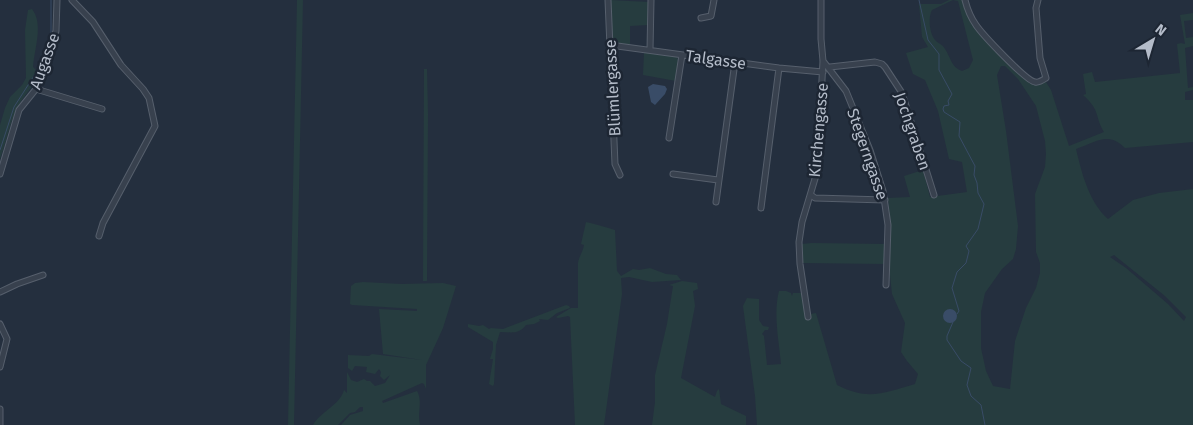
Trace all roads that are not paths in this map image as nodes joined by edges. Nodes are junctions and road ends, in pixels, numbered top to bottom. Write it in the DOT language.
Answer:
graph roads {
  1 [pos="57,0"];
  2 [pos="72,0"];
  3 [pos="608,0"];
  4 [pos="651,0"];
  5 [pos="714,0"];
  6 [pos="821,0"];
  7 [pos="964,0"];
  8 [pos="1038,0"];
  9 [pos="701,18"];
  10 [pos="610,46"];
  11 [pos="650,50"];
  12 [pos="682,55"];
  13 [pos="823,61"];
  14 [pos="735,62"];
  15 [pos="830,67"];
  16 [pos="779,68"];
  17 [pos="823,72"];
  18 [pos="36,89"];
  19 [pos="102,109"];
  20 [pos="669,138"];
  21 [pos="0,174"];
  22 [pos="673,174"];
  23 [pos="620,175"];
  24 [pos="718,180"];
  25 [pos="811,195"];
  26 [pos="934,195"];
  27 [pos="885,200"];
  28 [pos="716,202"];
  29 [pos="761,208"];
  30 [pos="99,236"];
  31 [pos="43,274"];
  32 [pos="886,285"];
  33 [pos="0,292"];
  34 [pos="808,317"];
  35 [pos="0,324"];
  36 [pos="0,367"];
  37 [pos="0,409"];
  38 [pos="0,425"];
  1 -- 18 [label="street, Augasse"];
  2 -- 30 [label="street"];
  3 -- 10 [label="street, Blümlergasse"];
  4 -- 11 [label="street"];
  5 -- 9 [label="street"];
  6 -- 13 [label="street, Kirchengasse"];
  7 -- 8 [label="street"];
  10 -- 11 [label="street, Talgasse"];
  10 -- 23 [label="street, Blümlergasse"];
  11 -- 12 [label="street, Talgasse"];
  12 -- 14 [label="street, Talgasse"];
  12 -- 20 [label="street"];
  13 -- 15 [label="street, Stegerngasse"];
  13 -- 17 [label="street, Kirchengasse"];
  14 -- 16 [label="street, Talgasse"];
  14 -- 24 [label="street"];
  15 -- 26 [label="street, Jochgraben"];
  15 -- 27 [label="street, Stegerngasse"];
  16 -- 17 [label="street, Talgasse"];
  16 -- 29 [label="street"];
  17 -- 25 [label="street, Kirchengasse"];
  18 -- 19 [label="street"];
  18 -- 21 [label="street, Augasse"];
  22 -- 24 [label="street"];
  24 -- 28 [label="street"];
  25 -- 27 [label="street"];
  25 -- 34 [label="street, Kirchengasse"];
  27 -- 32 [label="street, Stegerngasse"];
  31 -- 33 [label="street"];
  35 -- 36 [label="street"];
  37 -- 38 [label="street"];
}
